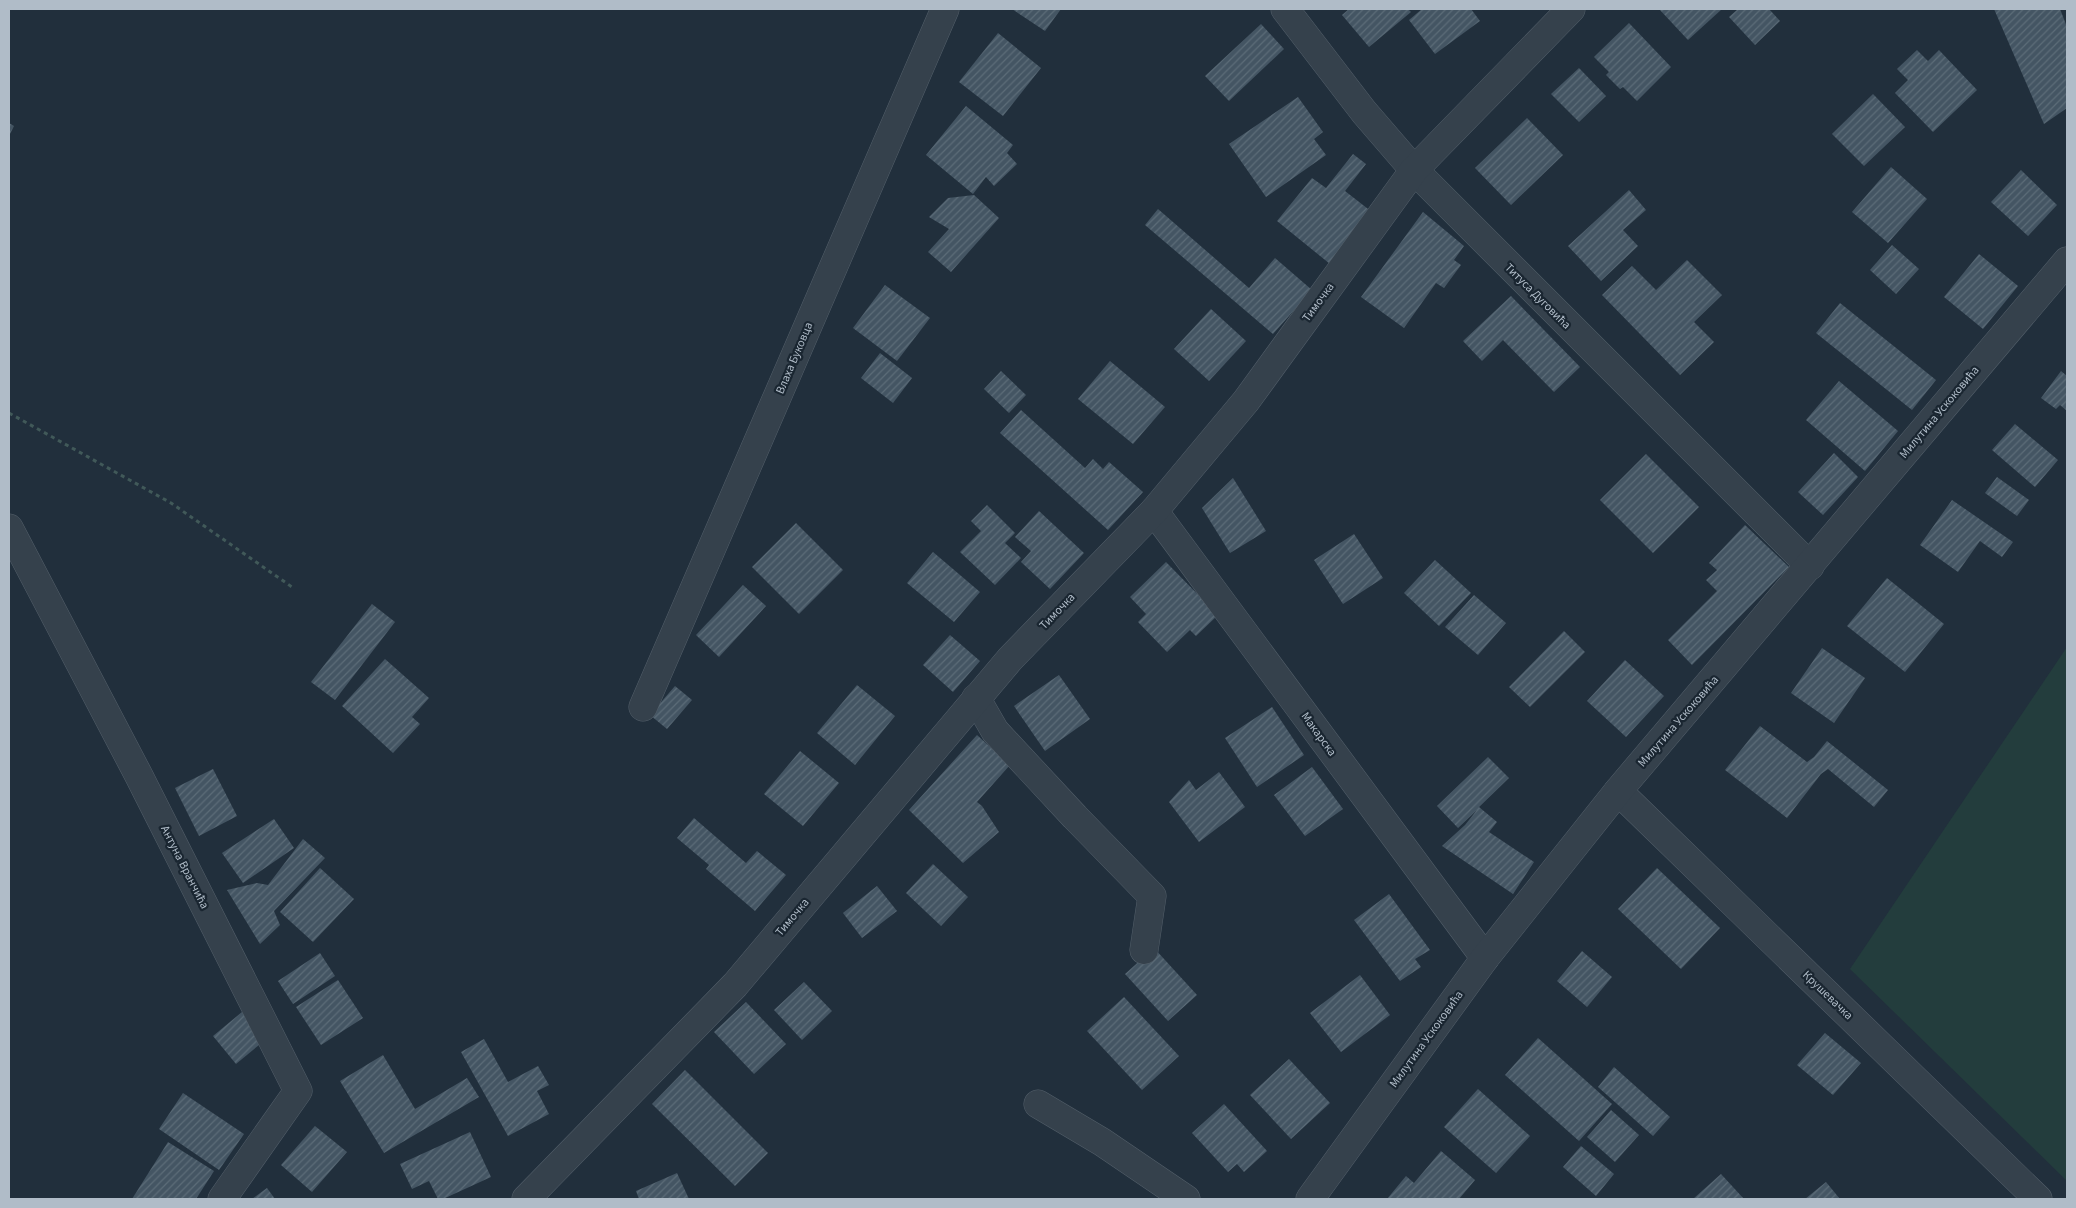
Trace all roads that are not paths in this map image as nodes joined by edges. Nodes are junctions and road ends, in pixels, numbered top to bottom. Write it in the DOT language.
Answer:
graph roads {
  1 [pos="945,9"];
  2 [pos="1284,9"];
  3 [pos="1571,9"];
  4 [pos="1414,170"];
  5 [pos="2067,261"];
  6 [pos="1154,510"];
  7 [pos="9,528"];
  8 [pos="1810,566"];
  9 [pos="976,698"];
  10 [pos="643,707"];
  11 [pos="1618,791"];
  12 [pos="1144,950"];
  13 [pos="1485,958"];
  14 [pos="1038,1104"];
  15 [pos="222,1199"];
  16 [pos="526,1199"];
  17 [pos="1186,1199"];
  18 [pos="1310,1199"];
  19 [pos="2038,1199"];
  1 -- 10 [label="street, Влаха Буковца"];
  2 -- 4 [label="street, Титуса Дуговића"];
  3 -- 4 [label="street, Тимочка"];
  4 -- 6 [label="street, Тимочка"];
  4 -- 8 [label="street, Титуса Дуговића"];
  5 -- 8 [label="street, Милутина Ускоковића"];
  6 -- 9 [label="street, Тимочка"];
  6 -- 13 [label="street, Макарска"];
  7 -- 15 [label="street, Антуна Вранчића"];
  8 -- 11 [label="street, Милутина Ускоковића"];
  9 -- 12 [label="street"];
  9 -- 16 [label="street, Тимочка"];
  11 -- 13 [label="street, Милутина Ускоковића"];
  11 -- 19 [label="street, Крушевачка"];
  13 -- 18 [label="street, Милутина Ускоковића"];
  14 -- 17 [label="street"];
}
